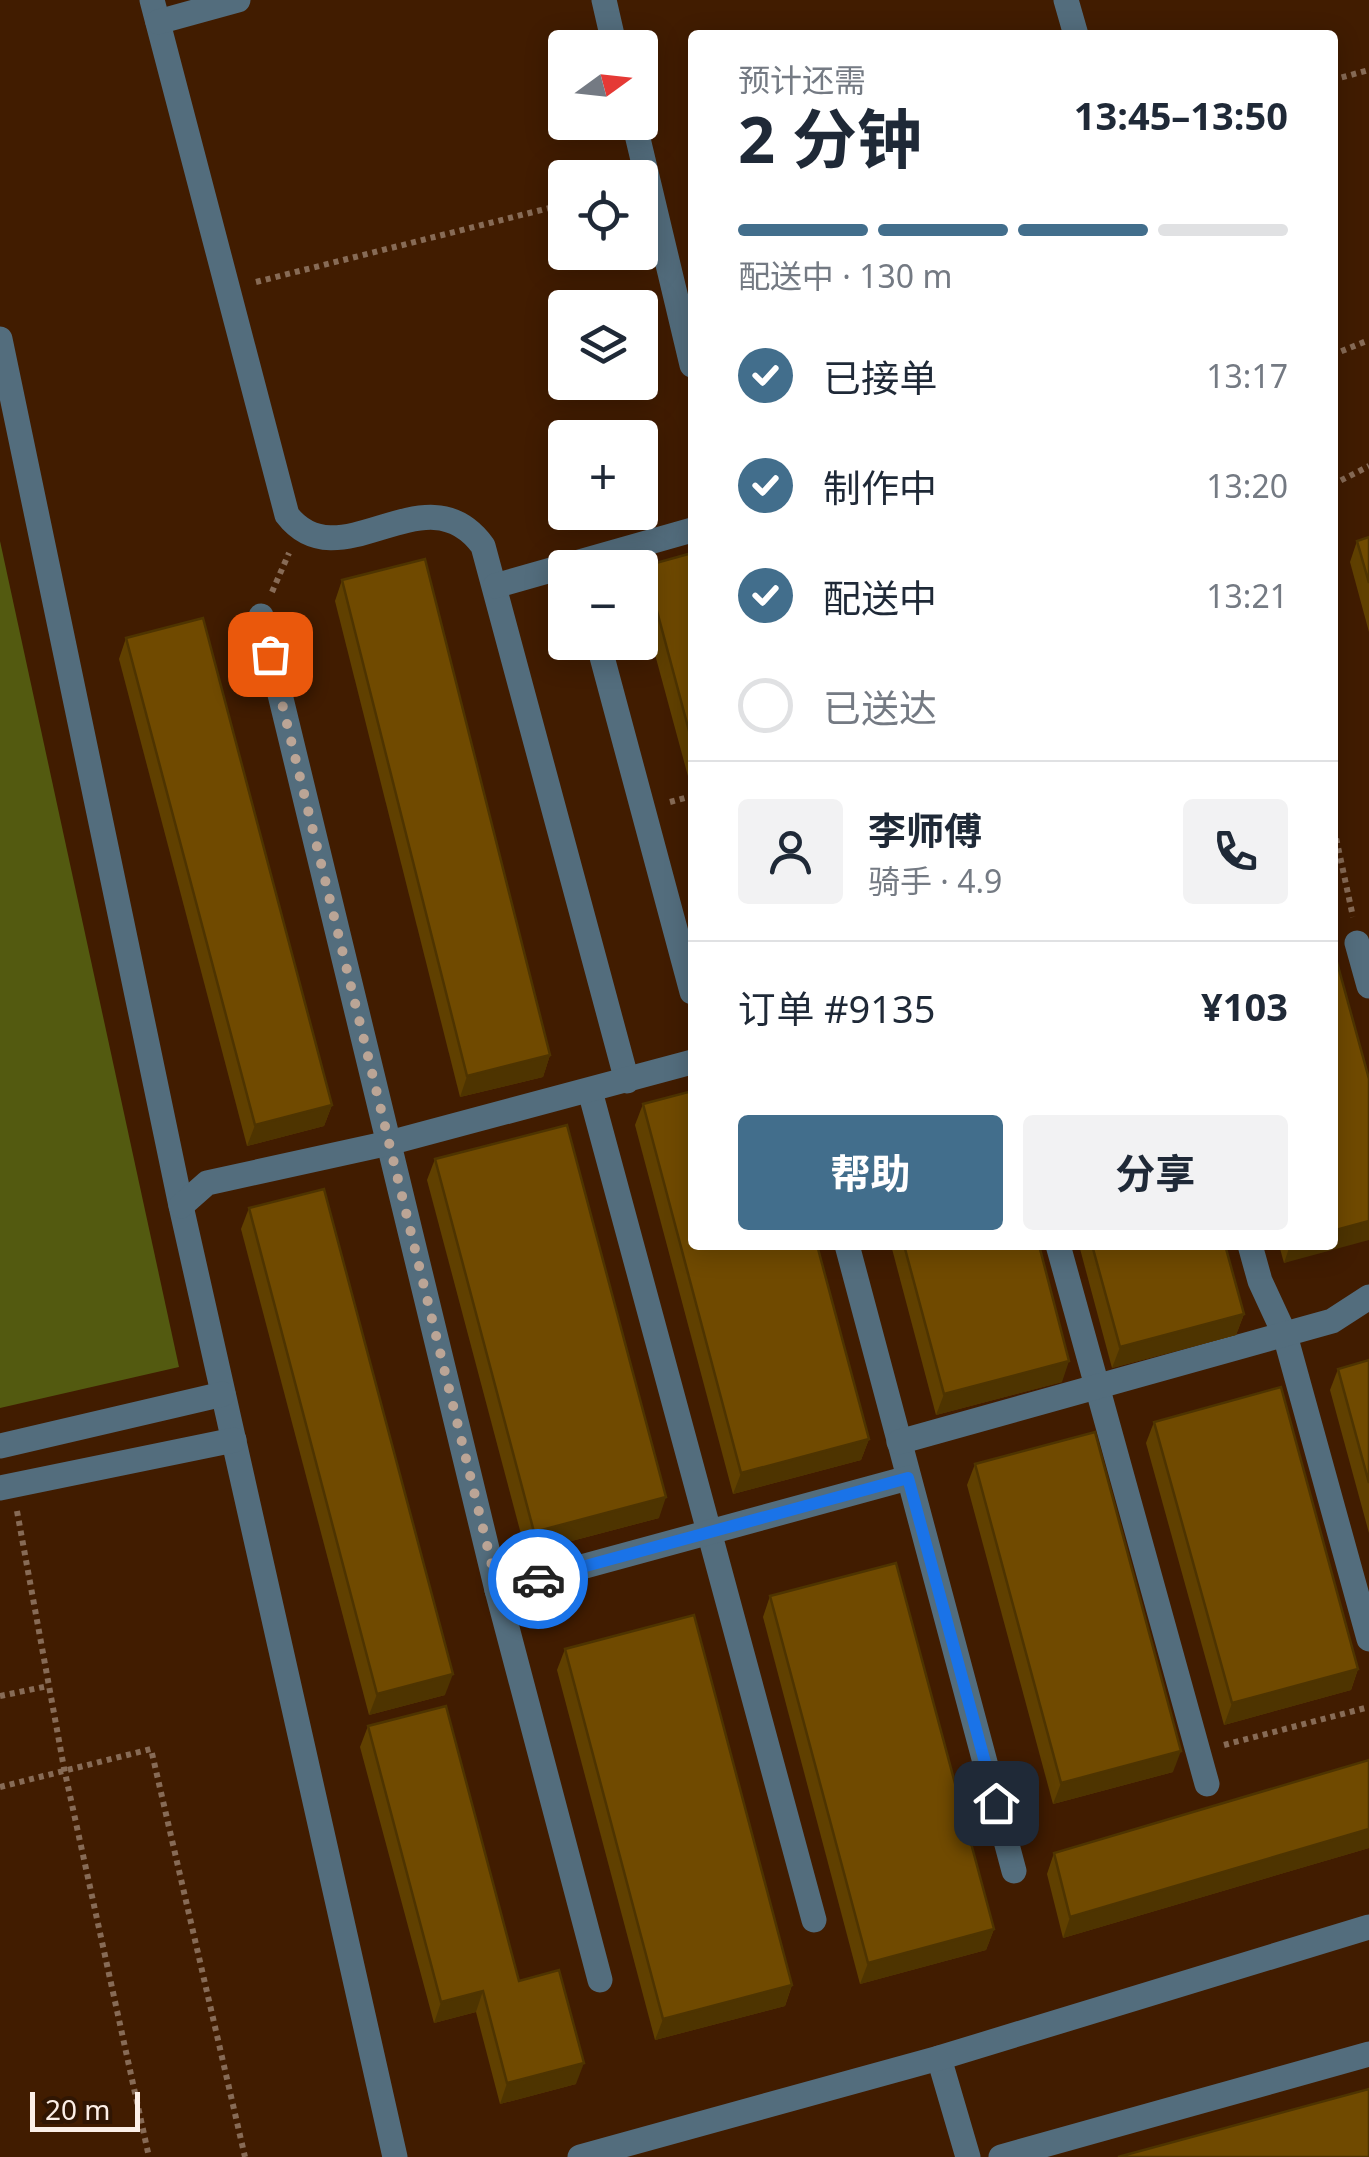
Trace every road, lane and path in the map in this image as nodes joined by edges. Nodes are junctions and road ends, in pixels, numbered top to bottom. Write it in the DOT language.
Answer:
graph roads {
  1 [pos="238,0"];
  2 [pos="604,0"];
  3 [pos="1066,0"];
  4 [pos="154,11"];
  5 [pos="611,30"];
  6 [pos="1075,30"];
  7 [pos="1369,70"];
  8 [pos="1338,78"];
  9 [pos="638,140"];
  10 [pos="548,208"];
  11 [pos="227,290"];
  12 [pos="0,340"];
  13 [pos="1369,340"];
  14 [pos="688,348"];
  15 [pos="1338,353"];
  16 [pos="1369,466"];
  17 [pos="1338,481"];
  18 [pos="299,530"];
  19 [pos="688,531"];
  20 [pos="626,550"];
  21 [pos="548,572"];
  22 [pos="495,586"];
  23 [pos="261,616"];
  24 [pos="603,660"];
  25 [pos="1338,844"];
  26 [pos="1343,864"];
  27 [pos="1338,865"];
  28 [pos="1358,943"];
  29 [pos="688,977"];
  30 [pos="1369,986"];
  31 [pos="688,1063"];
  32 [pos="627,1081"];
  33 [pos="590,1091"];
  34 [pos="389,1142"];
  35 [pos="181,1206"];
  36 [pos="848,1250"];
  37 [pos="1059,1250"];
  38 [pos="1251,1250"];
  39 [pos="1369,1298"];
  40 [pos="1285,1335"];
  41 [pos="1097,1388"];
  42 [pos="224,1394"];
  43 [pos="234,1440"];
  44 [pos="899,1442"];
  45 [pos="0,1446"];
  46 [pos="908,1478"];
  47 [pos="6,1487"];
  48 [pos="498,1590"];
  49 [pos="1369,1640"];
  50 [pos="48,1686"];
  51 [pos="0,1696"];
  52 [pos="1369,1708"];
  53 [pos="1199,1752"];
  54 [pos="64,1768"];
  55 [pos="1207,1784"];
  56 [pos="0,1786"];
  57 [pos="1014,1872"];
  58 [pos="814,1920"];
  59 [pos="1369,1928"];
  60 [pos="600,1980"];
  61 [pos="1369,2054"];
  62 [pos="939,2058"];
  63 [pos="148,2157"];
  64 [pos="245,2157"];
  65 [pos="395,2157"];
  66 [pos="580,2157"];
  67 [pos="968,2157"];
  68 [pos="1001,2157"];
  1 -- 4 [label="street"];
  2 -- 5 [label="street"];
  3 -- 6 [label="street"];
  4 -- 11 [label="street"];
  7 -- 8 [label="path"];
  9 -- 14 [label="street"];
  10 -- 11 [label="path"];
  11 -- 18 [label="street"];
  12 -- 35 [label="street"];
  13 -- 15 [label="path"];
  16 -- 17 [label="path"];
  18 -- 22 [label="street"];
  18 -- 23 [label="path"];
  19 -- 20 [label="street"];
  21 -- 22 [label="street"];
  22 -- 32 [label="street"];
  23 -- 34 [label="street"];
  24 -- 29 [label="street"];
  25 -- 26 [label="path"];
  26 -- 27 [label="path"];
  26 -- 28 [label="path"];
  28 -- 30 [label="street"];
  31 -- 32 [label="street"];
  32 -- 33 [label="street"];
  33 -- 34 [label="street"];
  33 -- 58 [label="street"];
  34 -- 35 [label="street"];
  34 -- 48 [label="street"];
  35 -- 42 [label="street"];
  36 -- 44 [label="street"];
  37 -- 41 [label="street"];
  38 -- 40 [label="street"];
  39 -- 40 [label="street"];
  40 -- 41 [label="street"];
  40 -- 49 [label="street"];
  41 -- 44 [label="street"];
  41 -- 53 [label="street"];
  42 -- 43 [label="street"];
  42 -- 45 [label="street"];
  43 -- 47 [label="street"];
  43 -- 65 [label="street"];
  44 -- 46 [label="street"];
  46 -- 48 [label="street"];
  46 -- 57 [label="street"];
  47 -- 50 [label="path"];
  48 -- 60 [label="street"];
  50 -- 51 [label="path"];
  50 -- 54 [label="path"];
  52 -- 53 [label="path"];
  53 -- 55 [label="street"];
  54 -- 56 [label="path"];
  54 -- 63 [label="path"];
  54 -- 64 [label="path"];
  59 -- 62 [label="street"];
  61 -- 68 [label="street"];
  62 -- 66 [label="street"];
  62 -- 67 [label="street"];
}
